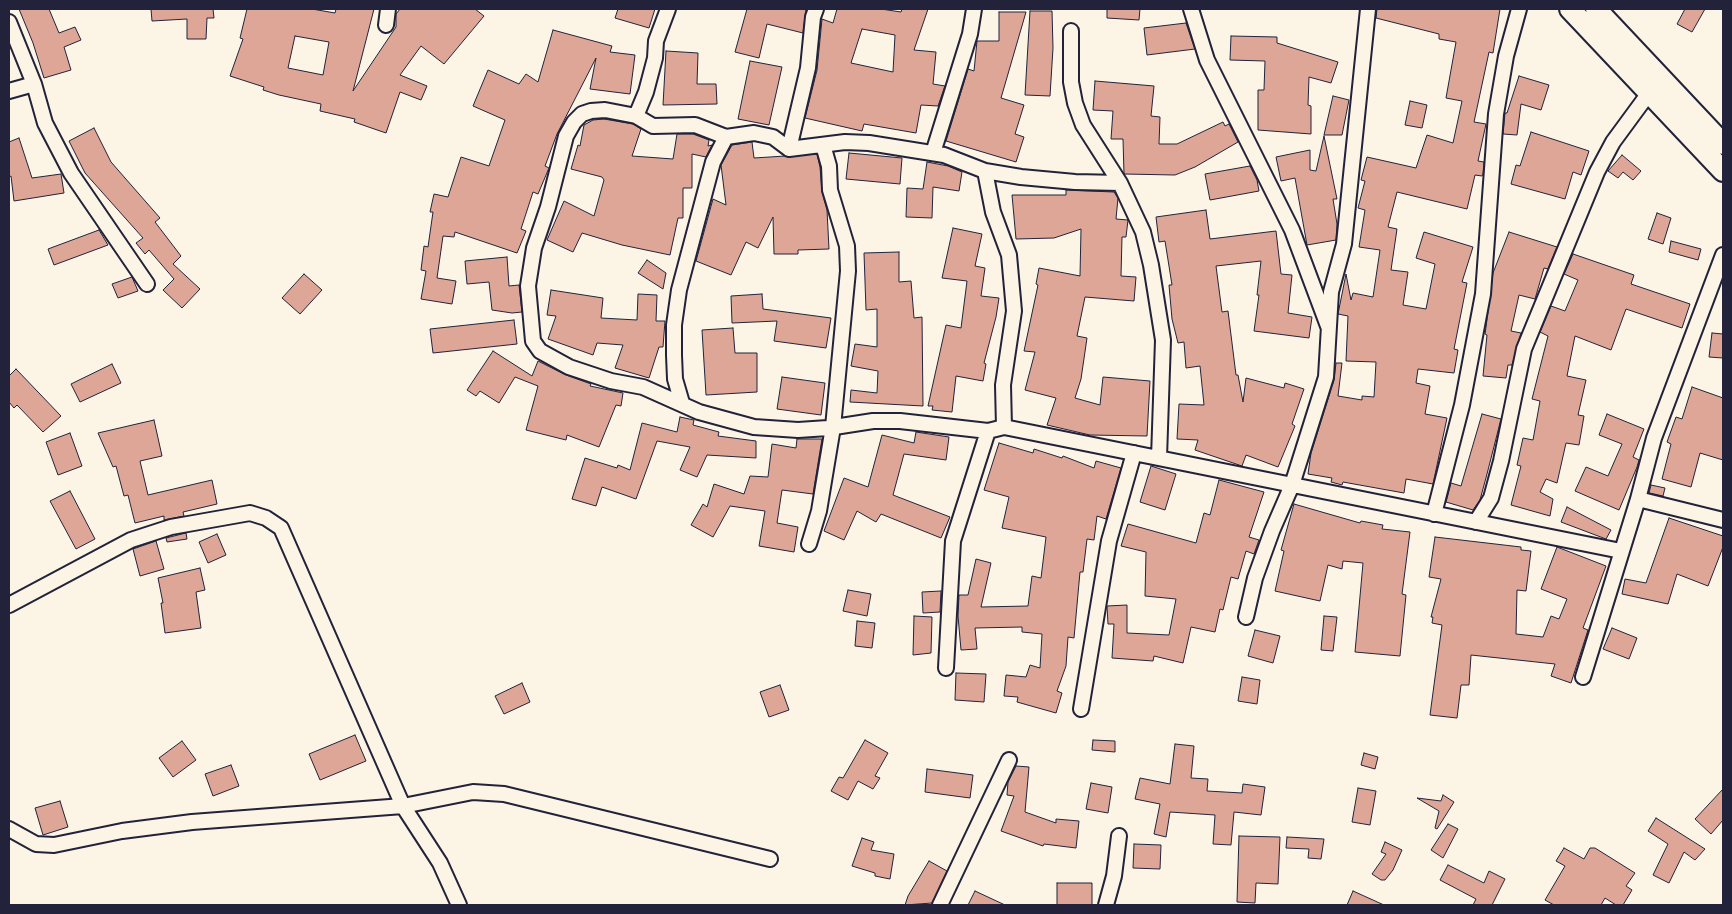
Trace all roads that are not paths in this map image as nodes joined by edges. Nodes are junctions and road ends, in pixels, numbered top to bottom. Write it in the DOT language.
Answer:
graph roads {
  1 [pos="388,9"];
  2 [pos="668,9"];
  3 [pos="816,9"];
  4 [pos="974,9"];
  5 [pos="1191,9"];
  6 [pos="1368,9"];
  7 [pos="1519,9"];
  8 [pos="1570,9"];
  9 [pos="1596,9"];
  10 [pos="9,22"];
  11 [pos="386,25"];
  12 [pos="1071,31"];
  13 [pos="34,84"];
  14 [pos="9,90"];
  15 [pos="1649,93"];
  16 [pos="636,116"];
  17 [pos="726,137"];
  18 [pos="1723,144"];
  19 [pos="824,145"];
  20 [pos="789,149"];
  21 [pos="933,153"];
  22 [pos="984,171"];
  23 [pos="1723,171"];
  24 [pos="1120,182"];
  25 [pos="1723,255"];
  26 [pos="147,284"];
  27 [pos="1329,329"];
  28 [pos="682,403"];
  29 [pos="833,427"];
  30 [pos="1004,428"];
  31 [pos="988,431"];
  32 [pos="1134,454"];
  33 [pos="1159,458"];
  34 [pos="1292,485"];
  35 [pos="1638,498"];
  36 [pos="1434,514"];
  37 [pos="1723,520"];
  38 [pos="1476,522"];
  39 [pos="809,544"];
  40 [pos="1620,551"];
  41 [pos="9,605"];
  42 [pos="1246,617"];
  43 [pos="946,668"];
  44 [pos="1583,677"];
  45 [pos="1081,709"];
  46 [pos="1009,760"];
  47 [pos="403,806"];
  48 [pos="9,829"];
  49 [pos="1119,836"];
  50 [pos="770,859"];
  51 [pos="459,905"];
  52 [pos="940,905"];
  53 [pos="1106,905"];
  1 -- 11 [label="street"];
  2 -- 16 [label="street"];
  3 -- 20 [label="street"];
  4 -- 21 [label="street"];
  5 -- 27 [label="street"];
  6 -- 27 [label="street"];
  7 -- 36 [label="street"];
  8 -- 15 [label="main road"];
  9 -- 18 [label="main road"];
  10 -- 13 [label="street"];
  12 -- 24 [label="street"];
  13 -- 14 [label="street"];
  13 -- 26 [label="street"];
  15 -- 23 [label="main road"];
  15 -- 38 [label="street"];
  16 -- 17 [label="street"];
  16 -- 28 [label="street"];
  17 -- 20 [label="street"];
  17 -- 28 [label="street"];
  19 -- 20 [label="street"];
  19 -- 21 [label="street"];
  19 -- 29 [label="street"];
  21 -- 22 [label="street"];
  22 -- 24 [label="street"];
  22 -- 30 [label="street"];
  24 -- 33 [label="street"];
  25 -- 35 [label="street"];
  27 -- 34 [label="street"];
  28 -- 29 [label="street"];
  29 -- 31 [label="street"];
  29 -- 39 [label="street"];
  30 -- 31 [label="street"];
  30 -- 32 [label="street"];
  31 -- 43 [label="street"];
  32 -- 33 [label="street"];
  32 -- 45 [label="street"];
  33 -- 34 [label="street"];
  34 -- 36 [label="street"];
  34 -- 42 [label="street"];
  35 -- 37 [label="street"];
  35 -- 40 [label="street"];
  36 -- 38 [label="street"];
  38 -- 40 [label="street"];
  40 -- 44 [label="street"];
  41 -- 47 [label="street"];
  46 -- 52 [label="street"];
  47 -- 48 [label="street"];
  47 -- 50 [label="street"];
  47 -- 51 [label="street"];
  49 -- 53 [label="street"];
}
